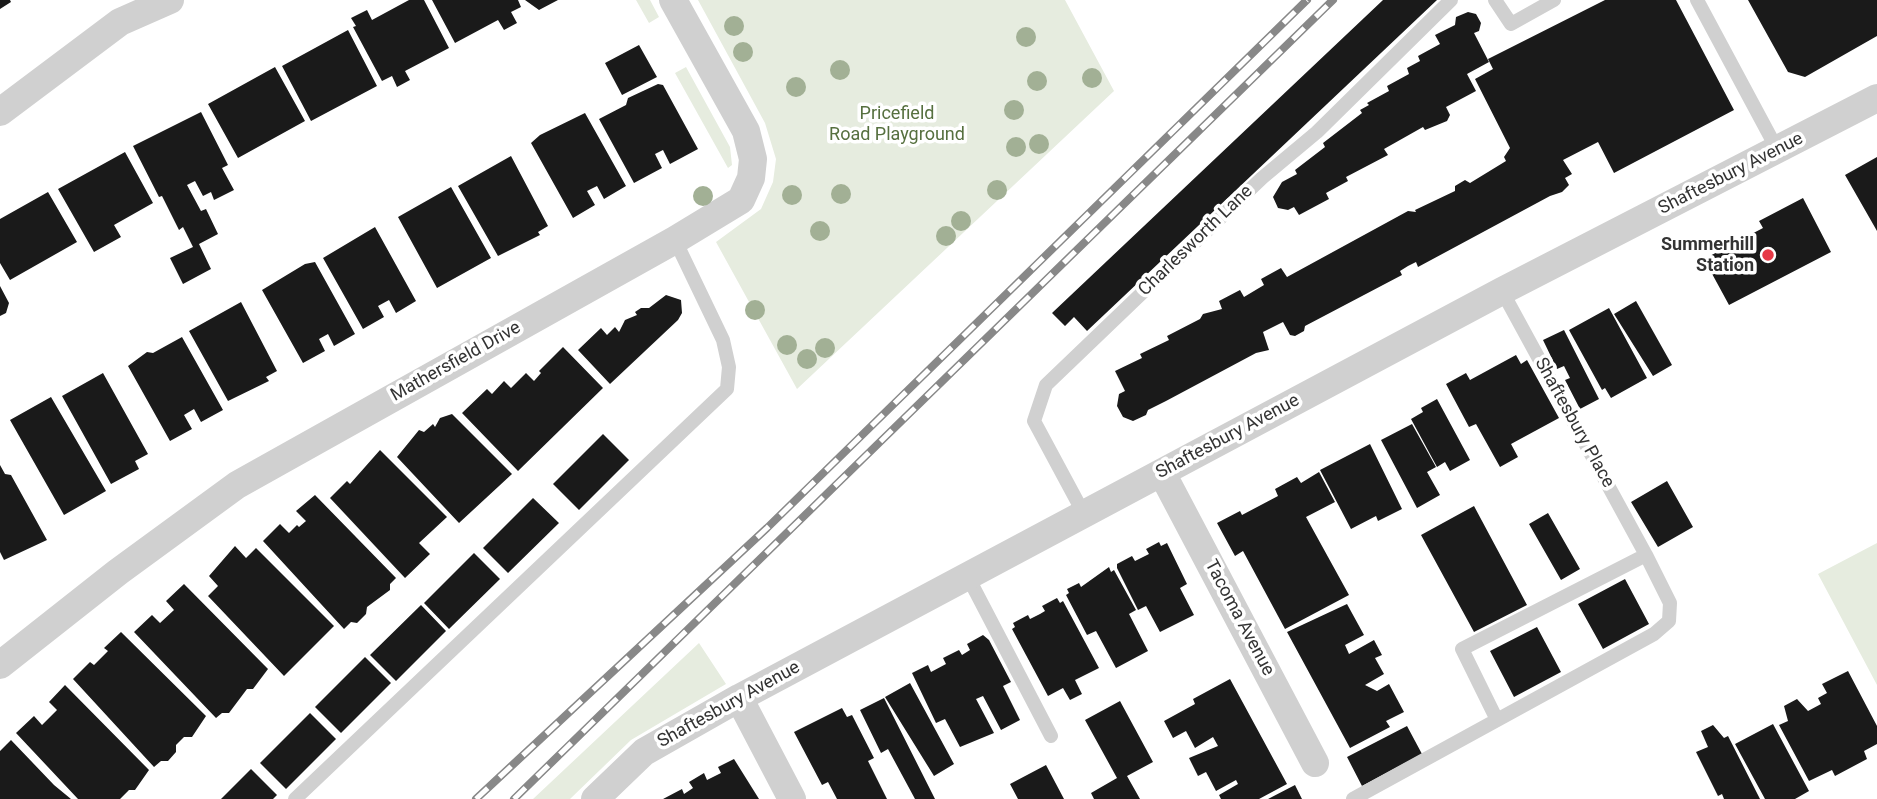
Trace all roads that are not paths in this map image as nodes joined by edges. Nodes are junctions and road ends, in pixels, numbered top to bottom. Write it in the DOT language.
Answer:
graph roads {
  1 [pos="170,0"];
  2 [pos="673,0"];
  3 [pos="1451,0"];
  4 [pos="1494,0"];
  5 [pos="1553,0"];
  6 [pos="1697,0"];
  7 [pos="114,11"];
  8 [pos="1877,98"];
  9 [pos="0,112"];
  10 [pos="1778,151"];
  11 [pos="675,240"];
  12 [pos="1502,291"];
  13 [pos="1162,472"];
  14 [pos="1084,514"];
  15 [pos="1646,555"];
  16 [pos="968,578"];
  17 [pos="0,665"];
  18 [pos="739,698"];
  19 [pos="1497,720"];
  20 [pos="1051,736"];
  21 [pos="1315,763"];
  22 [pos="295,799"];
  23 [pos="595,799"];
  24 [pos="792,799"];
  25 [pos="1353,799"];
  1 -- 7 [label="street"];
  2 -- 11 [label="street, Mathersfield Drive"];
  3 -- 14 [label="lane, Charlesworth Lane"];
  4 -- 5 [label="lane"];
  6 -- 10 [label="lane"];
  7 -- 9 [label="street"];
  8 -- 10 [label="street, Shaftesbury Avenue"];
  10 -- 12 [label="street, Shaftesbury Avenue"];
  11 -- 17 [label="street, Mathersfield Drive"];
  11 -- 22 [label="lane"];
  12 -- 13 [label="street, Shaftesbury Avenue"];
  12 -- 15 [label="lane, Shaftesbury Place"];
  13 -- 14 [label="street, Shaftesbury Avenue"];
  13 -- 21 [label="street, Tacoma Avenue"];
  14 -- 16 [label="street, Shaftesbury Avenue"];
  15 -- 19 [label="lane, Shaftesbury Place"];
  15 -- 19 [label="lane"];
  16 -- 18 [label="street, Shaftesbury Avenue"];
  16 -- 20 [label="lane"];
  18 -- 23 [label="street, Shaftesbury Avenue"];
  18 -- 24 [label="street"];
  19 -- 25 [label="lane, Shaftesbury Place"];
}
